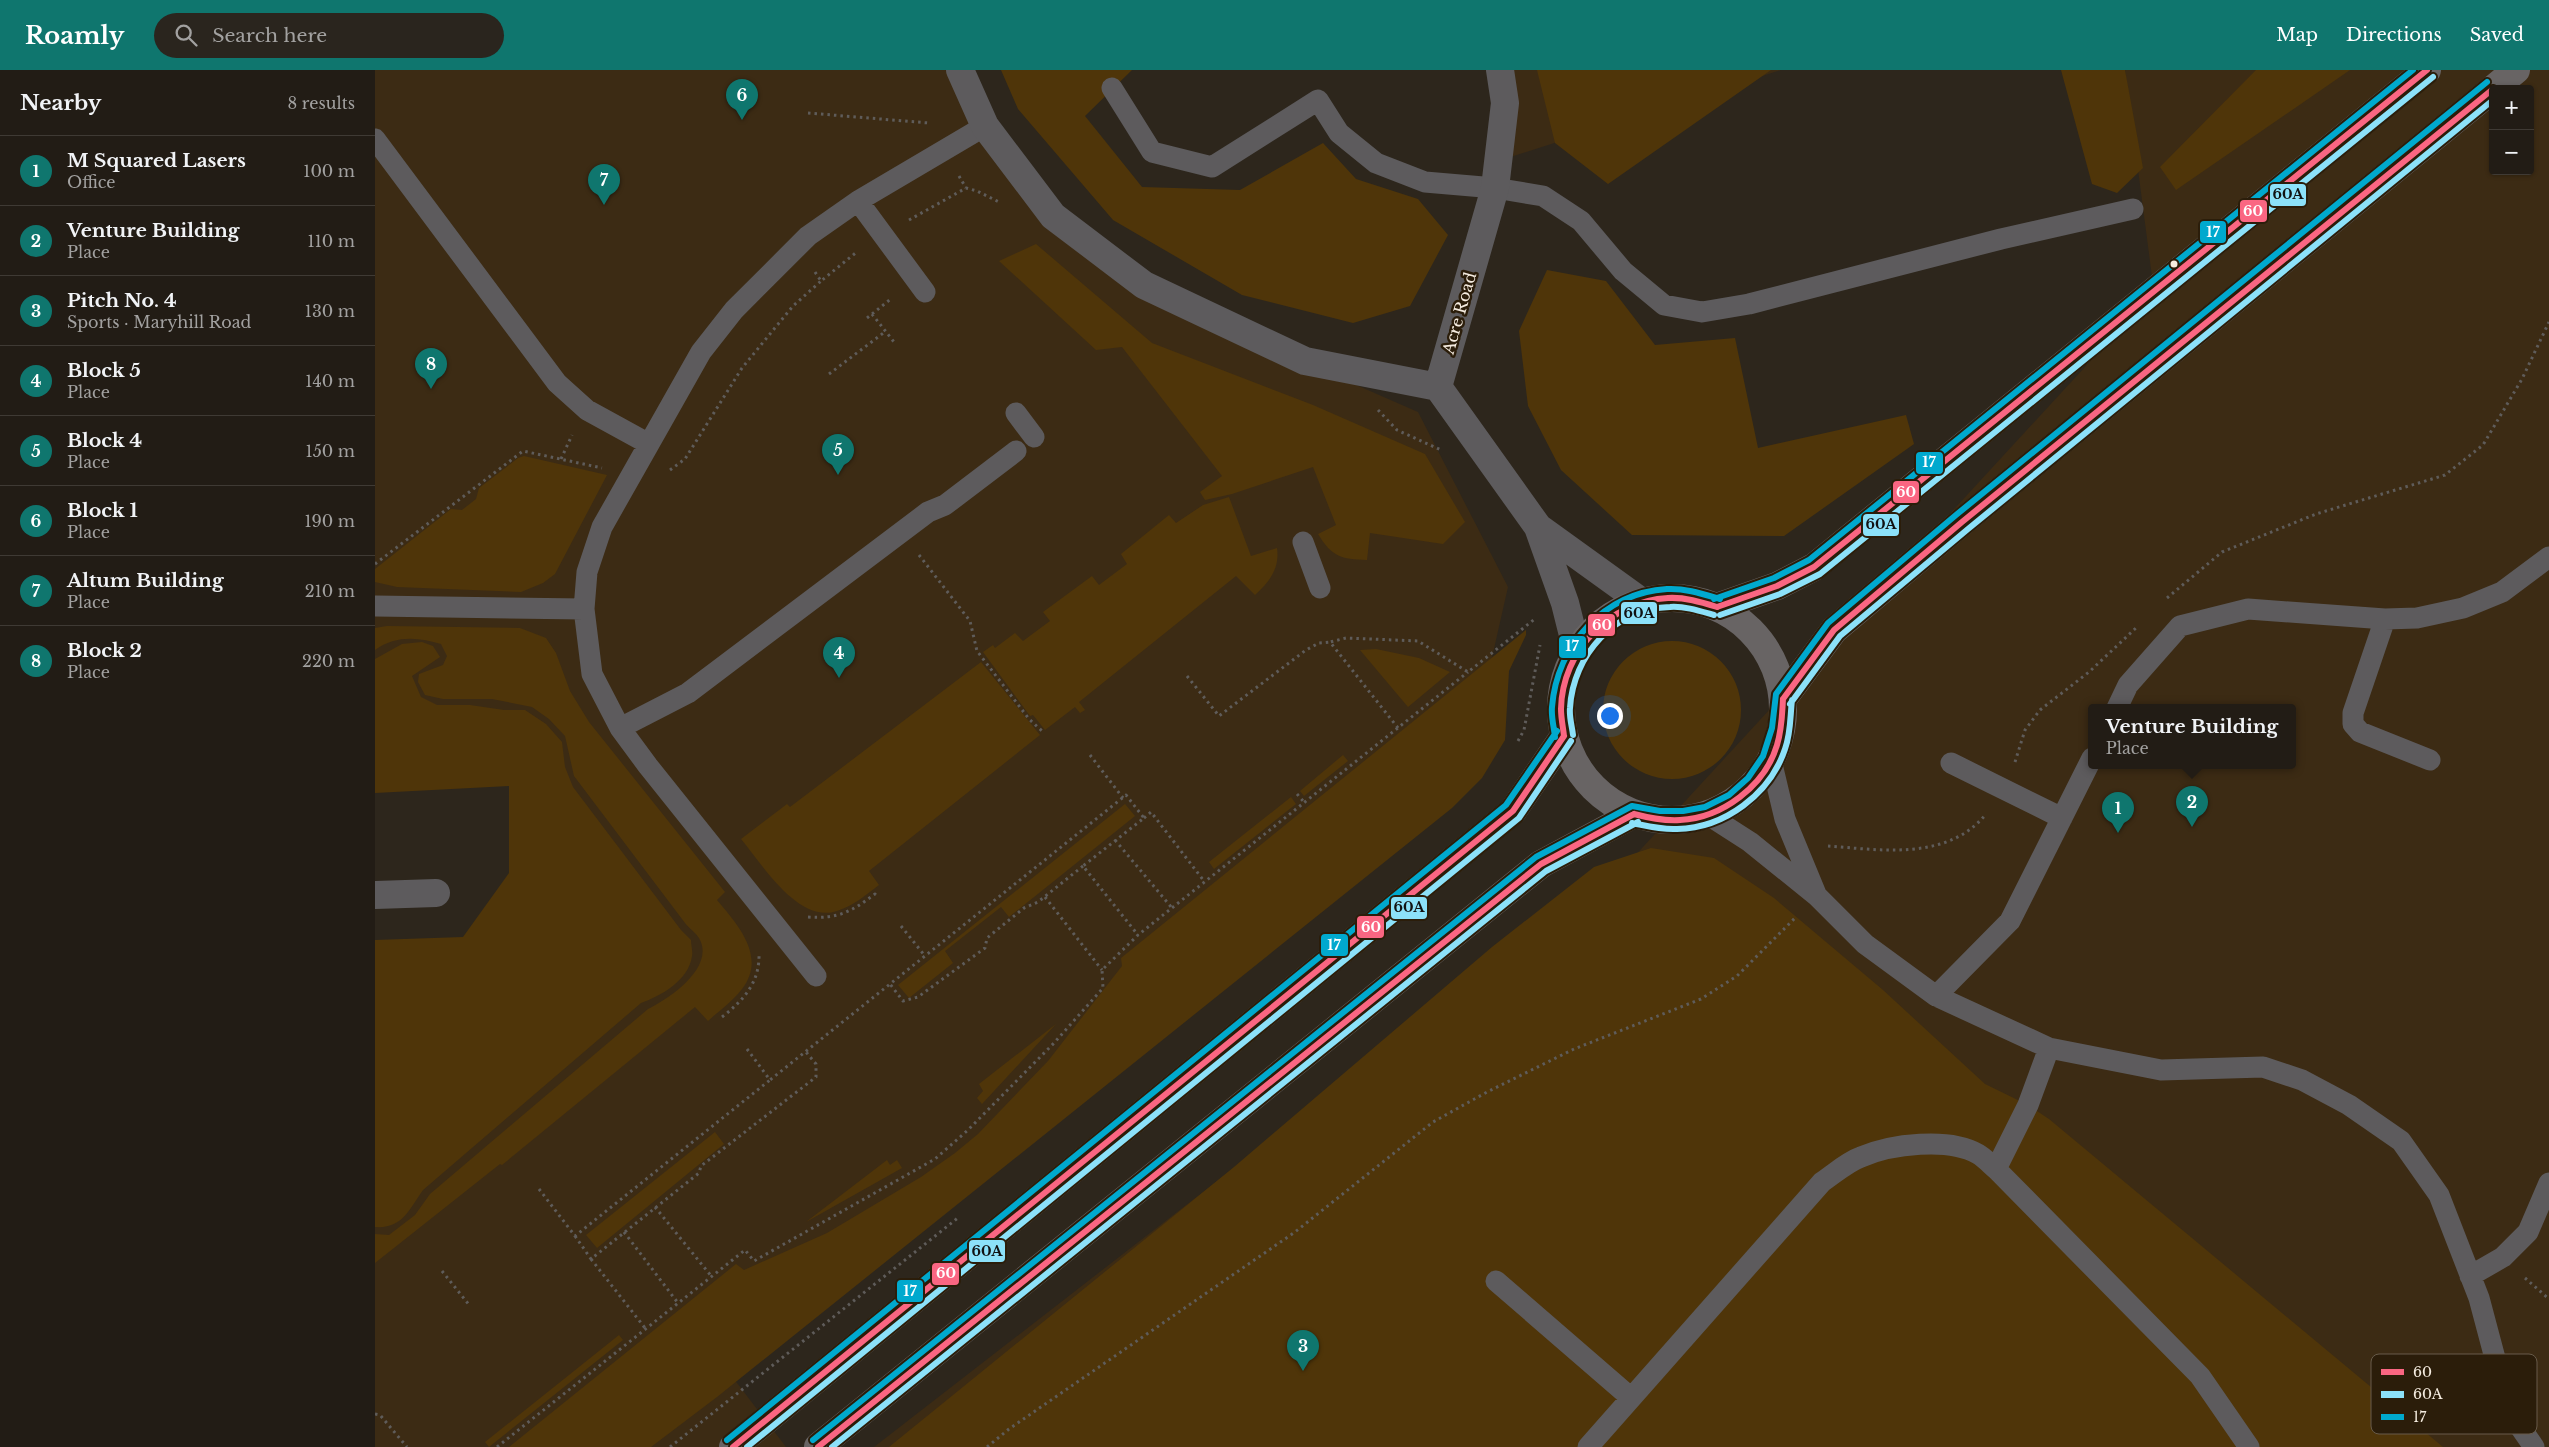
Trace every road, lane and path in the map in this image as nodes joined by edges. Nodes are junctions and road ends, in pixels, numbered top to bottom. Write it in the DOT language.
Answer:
graph roads {
  1 [pos="960,70"];
  2 [pos="1500,70"];
  3 [pos="2427,70"];
  4 [pos="2516,70"];
  5 [pos="2498,85"];
  6 [pos="1112,88"];
  7 [pos="2489,92"];
  8 [pos="808,113"];
  9 [pos="985,126"];
  10 [pos="932,128"];
  11 [pos="375,139"];
  12 [pos="1495,188"];
  13 [pos="858,201"];
  14 [pos="1004,204"];
  15 [pos="2133,209"];
  16 [pos="904,223"];
  17 [pos="797,248"];
  18 [pos="858,251"];
  19 [pos="821,281"];
  20 [pos="925,292"];
  21 [pos="895,296"];
  22 [pos="872,314"];
  23 [pos="867,318"];
  24 [pos="2549,322"];
  25 [pos="886,331"];
  26 [pos="894,342"];
  27 [pos="829,374"];
  28 [pos="1438,387"];
  29 [pos="1371,406"];
  30 [pos="1016,413"];
  31 [pos="1034,437"];
  32 [pos="649,444"];
  33 [pos="1016,451"];
  34 [pos="1446,452"];
  35 [pos="603,468"];
  36 [pos="669,471"];
  37 [pos="2423,482"];
  38 [pos="1538,527"];
  39 [pos="902,533"];
  40 [pos="1303,542"];
  41 [pos="2549,557"];
  42 [pos="375,564"];
  43 [pos="1320,588"];
  44 [pos="1643,602"];
  45 [pos="375,606"];
  46 [pos="1717,607"];
  47 [pos="584,610"];
  48 [pos="2385,619"];
  49 [pos="1541,624"];
  50 [pos="1330,642"];
  51 [pos="1541,644"];
  52 [pos="1577,651"];
  53 [pos="1468,672"];
  54 [pos="1187,676"];
  55 [pos="1783,699"];
  56 [pos="2119,704"];
  57 [pos="620,728"];
  58 [pos="1398,728"];
  59 [pos="1042,731"];
  60 [pos="1564,736"];
  61 [pos="1516,745"];
  62 [pos="1090,755"];
  63 [pos="1771,760"];
  64 [pos="2430,760"];
  65 [pos="1951,763"];
  66 [pos="2088,766"];
  67 [pos="1297,794"];
  68 [pos="1123,798"];
  69 [pos="1303,802"];
  70 [pos="1634,814"];
  71 [pos="1708,815"];
  72 [pos="1143,818"];
  73 [pos="2062,818"];
  74 [pos="1115,840"];
  75 [pos="1083,866"];
  76 [pos="1204,881"];
  77 [pos="437,892"];
  78 [pos="375,895"];
  79 [pos="1817,896"];
  80 [pos="1045,897"];
  81 [pos="878,898"];
  82 [pos="1172,908"];
  83 [pos="802,913"];
  84 [pos="901,926"];
  85 [pos="1138,936"];
  86 [pos="759,949"];
  87 [pos="925,956"];
  88 [pos="1102,970"];
  89 [pos="816,976"];
  90 [pos="890,984"];
  91 [pos="1936,996"];
  92 [pos="722,1018"];
  93 [pos="2049,1048"];
  94 [pos="747,1049"];
  95 [pos="805,1052"];
  96 [pos="770,1080"];
  97 [pos="1996,1169"];
  98 [pos="2549,1183"];
  99 [pos="539,1189"];
  100 [pos="655,1207"];
  101 [pos="966,1212"];
  102 [pos="624,1232"];
  103 [pos="575,1236"];
  104 [pos="591,1259"];
  105 [pos="442,1271"];
  106 [pos="2470,1276"];
  107 [pos="712,1277"];
  108 [pos="1495,1281"];
  109 [pos="678,1303"];
  110 [pos="470,1306"];
  111 [pos="645,1328"];
  112 [pos="2494,1354"];
  113 [pos="1630,1397"];
  114 [pos="375,1414"];
  115 [pos="2526,1434"];
  116 [pos="407,1447"];
  117 [pos="497,1447"];
  118 [pos="670,1447"];
  119 [pos="733,1447"];
  120 [pos="817,1447"];
  121 [pos="987,1447"];
  122 [pos="1588,1447"];
  123 [pos="2249,1447"];
  124 [pos="2535,1447"];
  1 -- 9 [label="street"];
  2 -- 12 [label="street, Acre Road"];
  3 -- 46 [label="main road"];
  4 -- 5 [label="main road"];
  6 -- 12 [label="lane"];
  7 -- 55 [label="main road"];
  8 -- 10 [label="path"];
  9 -- 13 [label="lane"];
  9 -- 28 [label="street"];
  11 -- 32 [label="lane"];
  12 -- 15 [label="lane"];
  12 -- 28 [label="street, Acre Road"];
  13 -- 17 [label="lane"];
  13 -- 20 [label="lane"];
  14 -- 16 [label="path"];
  17 -- 19 [label="path"];
  17 -- 32 [label="lane"];
  18 -- 19 [label="path"];
  19 -- 36 [label="path"];
  21 -- 22 [label="path"];
  22 -- 23 [label="path"];
  22 -- 25 [label="path"];
  24 -- 37 [label="path"];
  25 -- 26 [label="path"];
  25 -- 27 [label="path"];
  28 -- 38 [label="street"];
  29 -- 34 [label="path"];
  30 -- 31 [label="lane"];
  32 -- 47 [label="lane"];
  33 -- 39 [label="lane"];
  35 -- 42 [label="path"];
  38 -- 44 [label="street"];
  38 -- 52 [label="street"];
  39 -- 57 [label="lane"];
  39 -- 59 [label="path"];
  40 -- 43 [label="lane"];
  41 -- 48 [label="lane"];
  44 -- 46 [label="main road"];
  44 -- 52 [label="main road"];
  45 -- 47 [label="lane"];
  46 -- 55 [label="main road"];
  47 -- 57 [label="lane"];
  48 -- 56 [label="lane"];
  48 -- 64 [label="lane"];
  49 -- 53 [label="path"];
  50 -- 53 [label="path"];
  50 -- 54 [label="path"];
  50 -- 58 [label="path"];
  51 -- 61 [label="path"];
  52 -- 60 [label="main road"];
  53 -- 58 [label="path"];
  55 -- 63 [label="main road"];
  57 -- 89 [label="lane"];
  58 -- 69 [label="path"];
  60 -- 70 [label="main road"];
  60 -- 119 [label="main road"];
  62 -- 68 [label="path"];
  63 -- 71 [label="main road"];
  63 -- 79 [label="lane"];
  65 -- 73 [label="lane"];
  66 -- 73 [label="lane"];
  67 -- 69 [label="path"];
  68 -- 72 [label="path"];
  68 -- 87 [label="path"];
  69 -- 76 [label="path"];
  70 -- 71 [label="main road"];
  70 -- 120 [label="main road"];
  71 -- 79 [label="lane"];
  72 -- 74 [label="path"];
  72 -- 76 [label="path"];
  73 -- 91 [label="lane"];
  74 -- 75 [label="path"];
  74 -- 82 [label="path"];
  75 -- 80 [label="path"];
  75 -- 85 [label="path"];
  76 -- 82 [label="path"];
  77 -- 78 [label="street"];
  79 -- 91 [label="lane"];
  79 -- 121 [label="path"];
  80 -- 88 [label="path"];
  80 -- 90 [label="path"];
  81 -- 83 [label="path"];
  82 -- 85 [label="path"];
  84 -- 87 [label="path"];
  85 -- 88 [label="path"];
  86 -- 92 [label="path"];
  87 -- 90 [label="path"];
  88 -- 107 [label="path"];
  90 -- 95 [label="path"];
  91 -- 93 [label="lane"];
  93 -- 97 [label="lane"];
  93 -- 106 [label="lane"];
  94 -- 96 [label="path"];
  95 -- 96 [label="path"];
  95 -- 100 [label="path"];
  96 -- 103 [label="path"];
  97 -- 113 [label="lane"];
  97 -- 123 [label="lane"];
  98 -- 106 [label="lane"];
  99 -- 103 [label="path"];
  100 -- 102 [label="path"];
  100 -- 107 [label="path"];
  101 -- 118 [label="path"];
  102 -- 104 [label="path"];
  102 -- 109 [label="path"];
  103 -- 104 [label="path"];
  104 -- 111 [label="path"];
  105 -- 110 [label="path"];
  106 -- 112 [label="lane"];
  107 -- 109 [label="path"];
  108 -- 113 [label="lane"];
  109 -- 111 [label="path"];
  111 -- 117 [label="path"];
  113 -- 122 [label="lane"];
  114 -- 116 [label="path"];
  115 -- 124 [label="lane"];
}
